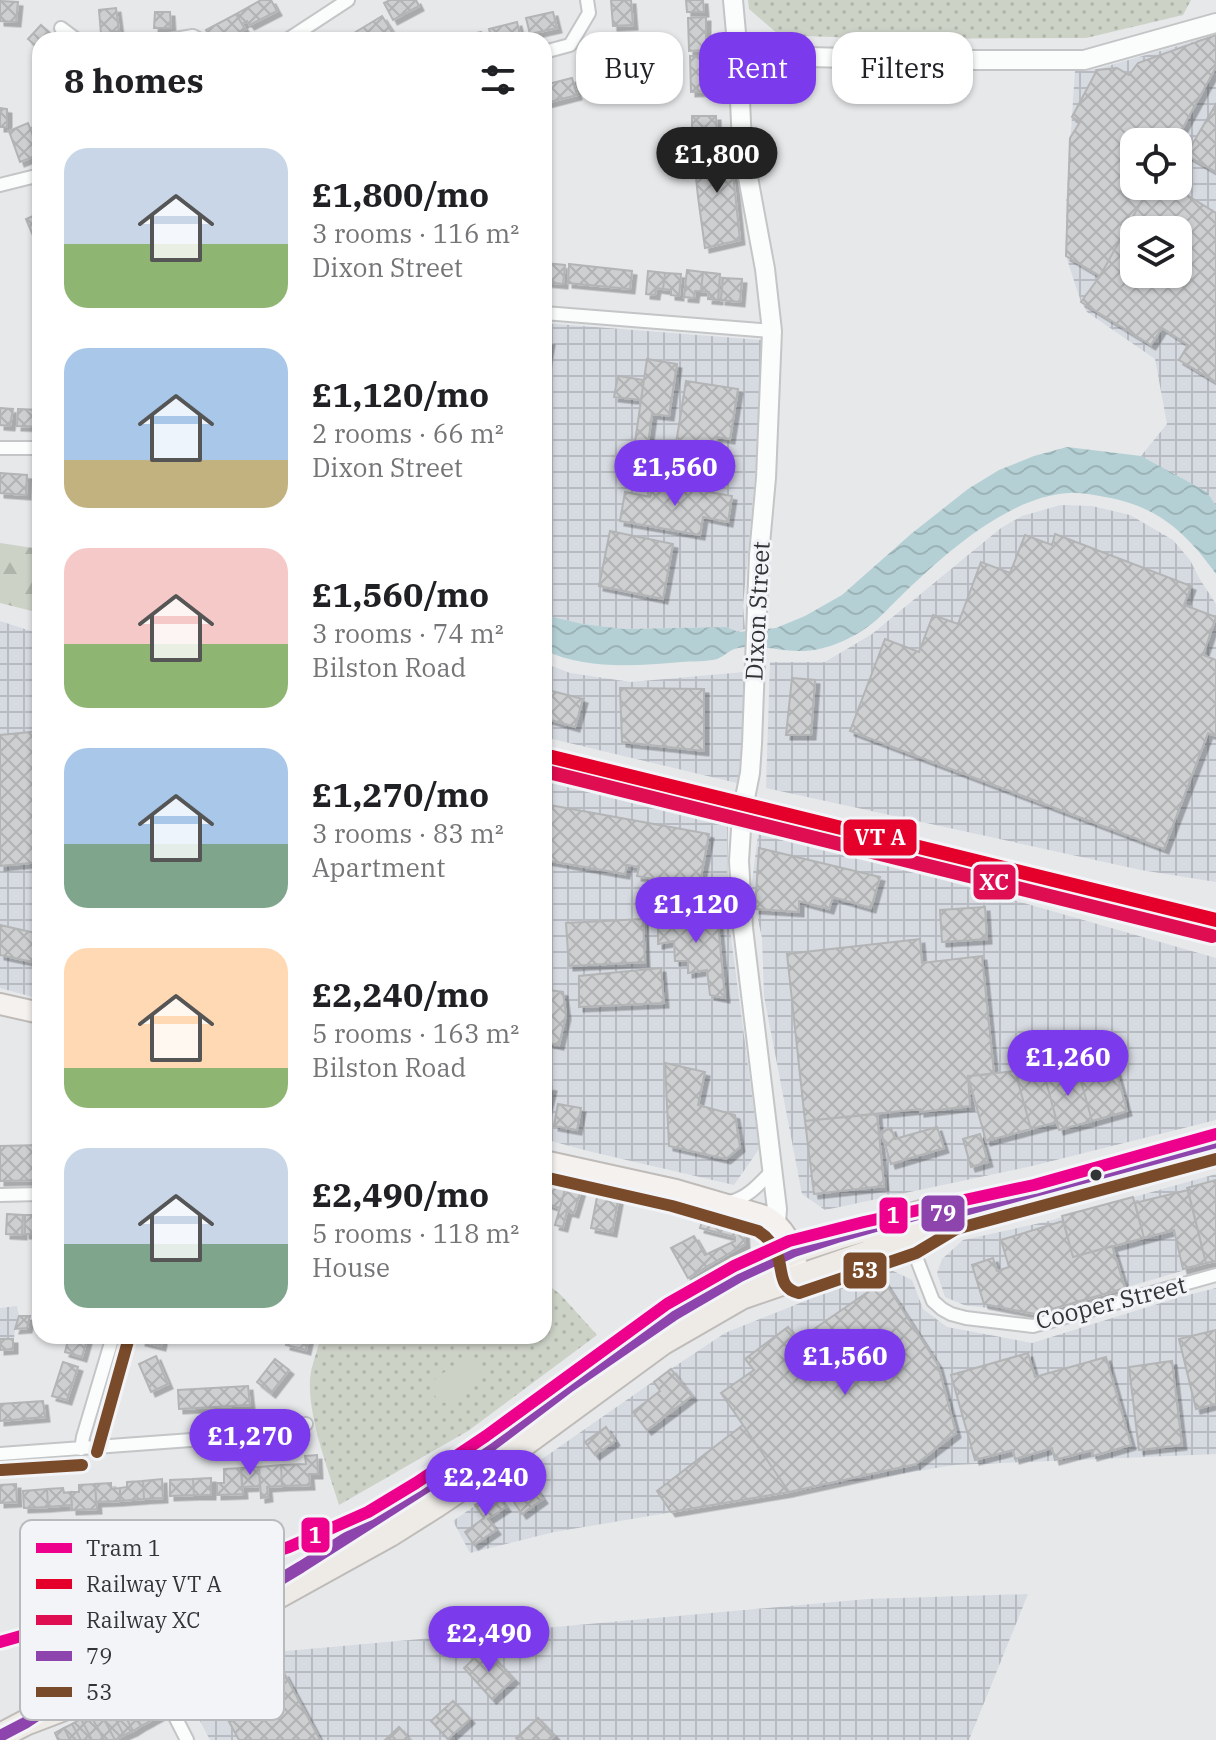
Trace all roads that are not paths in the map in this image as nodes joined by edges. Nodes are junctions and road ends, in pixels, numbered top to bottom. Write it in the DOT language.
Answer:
graph roads {
  1 [pos="348,0"];
  2 [pos="587,0"];
  3 [pos="733,0"];
  4 [pos="1216,23"];
  5 [pos="61,28"];
  6 [pos="66,32"];
  7 [pos="299,32"];
  8 [pos="736,32"];
  9 [pos="552,50"];
  10 [pos="816,57"];
  11 [pos="740,104"];
  12 [pos="32,177"];
  13 [pos="0,185"];
  14 [pos="552,314"];
  15 [pos="772,331"];
  16 [pos="0,448"];
  17 [pos="32,448"];
  18 [pos="0,1004"];
  19 [pos="32,1011"];
  20 [pos="1216,1142"];
  21 [pos="552,1163"];
  22 [pos="773,1170"];
  23 [pos="32,1194"];
  24 [pos="0,1195"];
  25 [pos="726,1203"];
  26 [pos="950,1214"];
  27 [pos="776,1222"];
  28 [pos="909,1239"];
  29 [pos="794,1251"];
  30 [pos="1216,1275"];
  31 [pos="798,1277"];
  32 [pos="111,1344"];
  33 [pos="306,1424"];
  34 [pos="81,1449"];
  35 [pos="0,1454"];
  36 [pos="284,1577"];
  37 [pos="284,1588"];
  38 [pos="29,1720"];
  39 [pos="177,1720"];
  40 [pos="10,1733"];
  41 [pos="187,1740"];
  1 -- 7 [label="street"];
  2 -- 9 [label="street"];
  3 -- 8 [label="street, Dixon Street"];
  4 -- 10 [label="street"];
  5 -- 6 [label="street"];
  11 -- 15 [label="street, Dixon Street"];
  12 -- 13 [label="street"];
  14 -- 15 [label="street"];
  15 -- 22 [label="street, Dixon Street"];
  16 -- 17 [label="street"];
  18 -- 19 [label="main road"];
  20 -- 26 [label="highway"];
  21 -- 25 [label="main road"];
  22 -- 25 [label="street"];
  22 -- 27 [label="street, Dixon Street"];
  23 -- 24 [label="street"];
  25 -- 27 [label="main road"];
  26 -- 28 [label="highway"];
  26 -- 29 [label="highway"];
  27 -- 29 [label="main road"];
  28 -- 30 [label="street, Cooper Street"];
  28 -- 31 [label="highway"];
  29 -- 31 [label="main road"];
  29 -- 36 [label="highway"];
  31 -- 37 [label="highway"];
  32 -- 34 [label="street"];
  33 -- 34 [label="street"];
  34 -- 35 [label="street"];
  38 -- 40 [label="highway"];
  39 -- 41 [label="street"];
}
